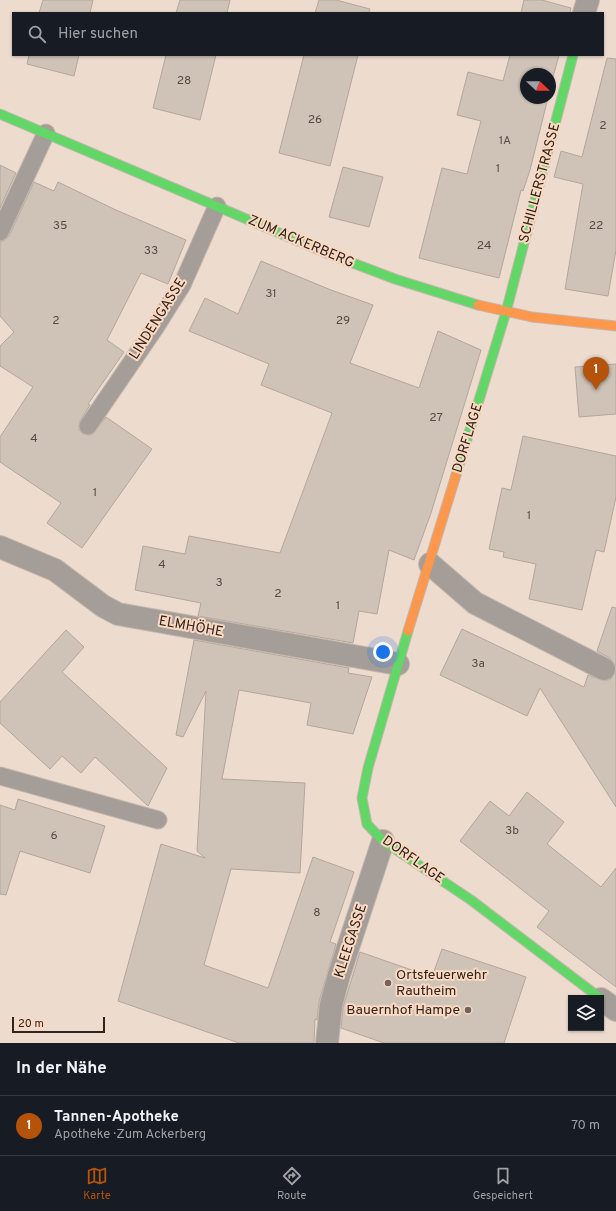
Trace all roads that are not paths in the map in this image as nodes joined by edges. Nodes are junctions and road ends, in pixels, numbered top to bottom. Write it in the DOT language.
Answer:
graph roads {
  1 [pos="588,0"];
  2 [pos="584,12"];
  3 [pos="573,56"];
  4 [pos="0,114"];
  5 [pos="46,133"];
  6 [pos="217,206"];
  7 [pos="0,232"];
  8 [pos="506,312"];
  9 [pos="616,326"];
  10 [pos="88,426"];
  11 [pos="0,547"];
  12 [pos="430,564"];
  13 [pos="398,664"];
  14 [pos="604,669"];
  15 [pos="0,776"];
  16 [pos="158,820"];
  17 [pos="384,842"];
  18 [pos="596,995"];
  19 [pos="604,1001"];
  20 [pos="616,1010"];
  21 [pos="327,1043"];
  1 -- 2 [label="street"];
  3 -- 8 [label="street, SCHILLERSTRASSE"];
  4 -- 5 [label="street, ZUM ACKERBERG"];
  5 -- 6 [label="street, ZUM ACKERBERG"];
  5 -- 7 [label="lane"];
  6 -- 8 [label="street, ZUM ACKERBERG"];
  6 -- 10 [label="lane, LINDENGASSE"];
  8 -- 9 [label="street, ZUM ACKERBERG"];
  8 -- 12 [label="street, DORFLAGE"];
  11 -- 13 [label="street, ELMHÖHE"];
  12 -- 13 [label="street, DORFLAGE"];
  12 -- 14 [label="street"];
  13 -- 17 [label="street, DORFLAGE"];
  15 -- 16 [label="lane"];
  17 -- 18 [label="street, DORFLAGE"];
  17 -- 21 [label="street, KLEEGASSE"];
  19 -- 20 [label="street, DORFLAGE"];
}
